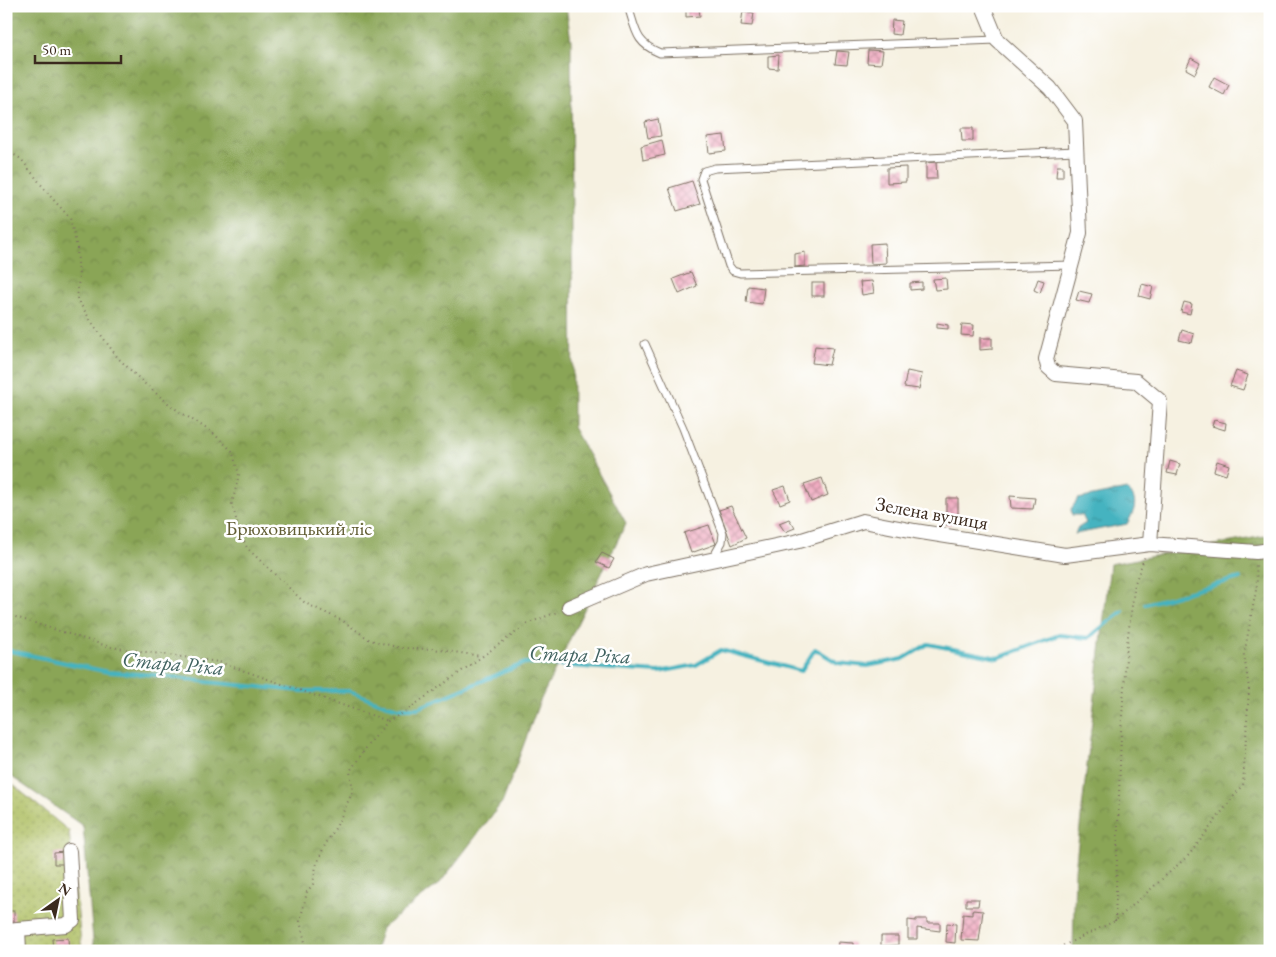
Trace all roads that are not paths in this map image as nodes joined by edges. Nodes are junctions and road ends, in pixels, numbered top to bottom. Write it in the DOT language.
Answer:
graph roads {
  1 [pos="628,6"];
  2 [pos="983,6"];
  3 [pos="997,40"];
  4 [pos="1076,151"];
  5 [pos="1072,265"];
  6 [pos="645,344"];
  7 [pos="1150,544"];
  8 [pos="1263,551"];
  9 [pos="712,559"];
  10 [pos="569,607"];
  11 [pos="69,851"];
  12 [pos="12,930"];
  13 [pos="19,951"];
  1 -- 3 [label="lane"];
  2 -- 3 [label="street"];
  3 -- 4 [label="street"];
  4 -- 5 [label="street"];
  4 -- 5 [label="lane"];
  5 -- 7 [label="street"];
  6 -- 9 [label="lane"];
  7 -- 8 [label="street, Зелена вулиця"];
  7 -- 9 [label="street, Зелена вулиця"];
  9 -- 10 [label="street, Зелена вулиця"];
  11 -- 12 [label="street"];
  12 -- 13 [label="street"];
}
